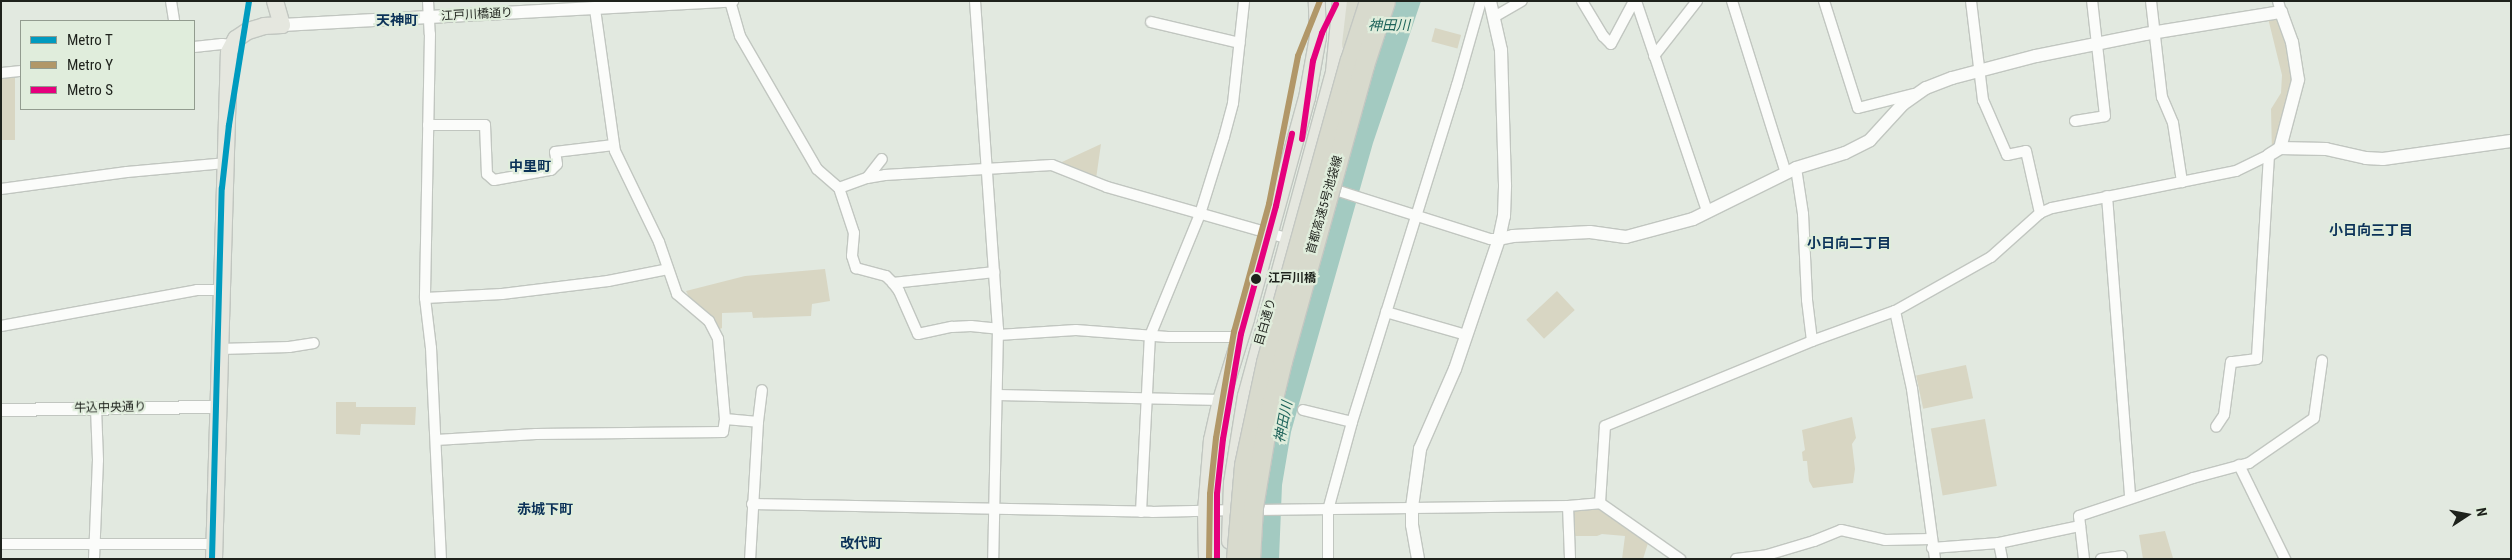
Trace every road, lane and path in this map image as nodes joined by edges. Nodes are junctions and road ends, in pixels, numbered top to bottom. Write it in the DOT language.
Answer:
graph roads {
  1 [pos="170,1"];
  2 [pos="275,1"];
  3 [pos="287,1"];
  4 [pos="428,1"];
  5 [pos="731,1"];
  6 [pos="975,1"];
  7 [pos="1244,1"];
  8 [pos="1317,1"];
  9 [pos="1341,1"];
  10 [pos="1356,1"];
  11 [pos="1369,1"];
  12 [pos="1385,1"];
  13 [pos="1481,1"];
  14 [pos="1490,1"];
  15 [pos="1522,1"];
  16 [pos="1582,1"];
  17 [pos="1635,1"];
  18 [pos="1697,1"];
  19 [pos="1732,1"];
  20 [pos="1824,1"];
  21 [pos="1971,1"];
  22 [pos="2092,1"];
  23 [pos="2151,1"];
  24 [pos="668,3"];
  25 [pos="2280,7"];
  26 [pos="595,9"];
  27 [pos="1494,17"];
  28 [pos="429,18"];
  29 [pos="174,20"];
  30 [pos="1151,22"];
  31 [pos="282,25"];
  32 [pos="2156,32"];
  33 [pos="1240,43"];
  34 [pos="2096,44"];
  35 [pos="232,45"];
  36 [pos="195,47"];
  37 [pos="1654,56"];
  38 [pos="1350,60"];
  39 [pos="20,70"];
  40 [pos="1978,71"];
  41 [pos="1,73"];
  42 [pos="1920,93"];
  43 [pos="2075,121"];
  44 [pos="428,125"];
  45 [pos="2511,141"];
  46 [pos="614,145"];
  47 [pos="2280,148"];
  48 [pos="2269,155"];
  49 [pos="882,159"];
  50 [pos="225,163"];
  51 [pos="988,170"];
  52 [pos="1791,170"];
  53 [pos="867,178"];
  54 [pos="2182,182"];
  55 [pos="1313,183"];
  56 [pos="1,188"];
  57 [pos="839,188"];
  58 [pos="2107,196"];
  59 [pos="1707,211"];
  60 [pos="2040,213"];
  61 [pos="1200,214"];
  62 [pos="1416,216"];
  63 [pos="1269,233"];
  64 [pos="1290,239"];
  65 [pos="1500,239"];
  66 [pos="668,269"];
  67 [pos="994,272"];
  68 [pos="893,283"];
  69 [pos="222,290"];
  70 [pos="425,298"];
  71 [pos="1895,311"];
  72 [pos="1386,312"];
  73 [pos="1,326"];
  74 [pos="998,332"];
  75 [pos="1466,335"];
  76 [pos="1150,336"];
  77 [pos="1240,337"];
  78 [pos="1812,341"];
  79 [pos="314,343"];
  80 [pos="220,350"];
  81 [pos="2322,361"];
  82 [pos="762,390"];
  83 [pos="998,395"];
  84 [pos="1147,397"];
  85 [pos="1221,400"];
  86 [pos="218,407"];
  87 [pos="96,408"];
  88 [pos="1,410"];
  89 [pos="1303,410"];
  90 [pos="725,418"];
  91 [pos="758,422"];
  92 [pos="1352,422"];
  93 [pos="2216,427"];
  94 [pos="436,440"];
  95 [pos="2239,465"];
  96 [pos="2130,498"];
  97 [pos="1600,503"];
  98 [pos="752,504"];
  99 [pos="1568,506"];
  100 [pos="1412,507"];
  101 [pos="994,510"];
  102 [pos="1238,510"];
  103 [pos="1328,510"];
  104 [pos="1206,511"];
  105 [pos="1141,512"];
  106 [pos="2080,526"];
  107 [pos="95,542"];
  108 [pos="1932,543"];
  109 [pos="1999,543"];
  110 [pos="1,544"];
  111 [pos="214,552"];
  112 [pos="2122,556"];
  113 [pos="94,559"];
  114 [pos="441,559"];
  115 [pos="750,559"];
  116 [pos="993,559"];
  117 [pos="1207,559"];
  118 [pos="1230,559"];
  119 [pos="1236,559"];
  120 [pos="1250,559"];
  121 [pos="1328,559"];
  122 [pos="1418,559"];
  123 [pos="1570,559"];
  124 [pos="1680,559"];
  125 [pos="1736,559"];
  126 [pos="1935,559"];
  127 [pos="2002,559"];
  128 [pos="2084,559"];
  129 [pos="2101,559"];
  130 [pos="2285,559"];
  1 -- 29 [label="street"];
  2 -- 31 [label="main road"];
  3 -- 31 [label="main road"];
  4 -- 28 [label="street"];
  5 -- 24 [label="street, 江戸川橋通り"];
  5 -- 57 [label="street"];
  6 -- 51 [label="street"];
  7 -- 33 [label="street"];
  8 -- 63 [label="main road, 目白通り"];
  9 -- 55 [label="main road, 目白通り"];
  10 -- 38 [label="highway, bridge"];
  11 -- 38 [label="highway, 首都高速5号池袋線, bridge"];
  12 -- 120 [label="highway, 首都高速5号池袋線, bridge"];
  13 -- 62 [label="street"];
  14 -- 27 [label="street"];
  15 -- 27 [label="street"];
  16 -- 17 [label="street"];
  17 -- 37 [label="street"];
  18 -- 37 [label="street"];
  19 -- 52 [label="street"];
  20 -- 42 [label="street"];
  21 -- 40 [label="street"];
  22 -- 34 [label="street"];
  23 -- 32 [label="street"];
  24 -- 26 [label="street, 江戸川橋通り"];
  25 -- 32 [label="street"];
  25 -- 47 [label="street"];
  26 -- 28 [label="street, 江戸川橋通り"];
  26 -- 46 [label="street"];
  27 -- 65 [label="street"];
  28 -- 31 [label="street, 江戸川橋通り"];
  28 -- 44 [label="street"];
  30 -- 33 [label="street"];
  31 -- 35 [label="main road"];
  32 -- 34 [label="street"];
  32 -- 54 [label="street"];
  33 -- 61 [label="street"];
  34 -- 40 [label="street"];
  34 -- 43 [label="street"];
  35 -- 36 [label="street"];
  35 -- 50 [label="main road"];
  37 -- 59 [label="street"];
  38 -- 119 [label="highway, 首都高速5号池袋線, bridge"];
  39 -- 41 [label="street"];
  40 -- 42 [label="street"];
  40 -- 60 [label="street"];
  42 -- 52 [label="street"];
  44 -- 46 [label="street"];
  44 -- 70 [label="street"];
  45 -- 47 [label="street"];
  46 -- 66 [label="street"];
  47 -- 48 [label="street"];
  48 -- 54 [label="street"];
  48 -- 93 [label="street"];
  49 -- 53 [label="street"];
  50 -- 56 [label="street"];
  50 -- 69 [label="main road"];
  51 -- 53 [label="street"];
  51 -- 61 [label="street"];
  51 -- 67 [label="street"];
  52 -- 59 [label="street"];
  52 -- 78 [label="street"];
  53 -- 57 [label="street"];
  54 -- 58 [label="street"];
  55 -- 62 [label="street"];
  55 -- 64 [label="main road, 目白通り"];
  57 -- 68 [label="street"];
  58 -- 60 [label="street"];
  58 -- 96 [label="street"];
  59 -- 65 [label="street"];
  60 -- 71 [label="street"];
  61 -- 63 [label="street"];
  61 -- 76 [label="street"];
  62 -- 65 [label="street"];
  62 -- 72 [label="street"];
  63 -- 64 [label="street"];
  63 -- 77 [label="main road, 目白通り"];
  64 -- 102 [label="main road, 目白通り"];
  65 -- 75 [label="street"];
  66 -- 70 [label="street"];
  66 -- 90 [label="street"];
  67 -- 68 [label="street"];
  67 -- 74 [label="street"];
  68 -- 74 [label="street"];
  69 -- 73 [label="street"];
  69 -- 80 [label="main road"];
  70 -- 94 [label="street"];
  71 -- 78 [label="street"];
  71 -- 108 [label="street"];
  72 -- 75 [label="street"];
  72 -- 92 [label="street"];
  74 -- 76 [label="street"];
  74 -- 83 [label="street"];
  75 -- 100 [label="street"];
  76 -- 77 [label="street"];
  76 -- 84 [label="street"];
  77 -- 85 [label="main road, 目白通り"];
  78 -- 97 [label="street"];
  79 -- 80 [label="street"];
  80 -- 86 [label="main road"];
  81 -- 95 [label="street"];
  82 -- 91 [label="street"];
  83 -- 84 [label="street"];
  83 -- 101 [label="street"];
  84 -- 85 [label="street"];
  84 -- 105 [label="street"];
  85 -- 104 [label="main road, 目白通り"];
  86 -- 87 [label="street, 牛込中央通り"];
  86 -- 111 [label="main road"];
  87 -- 88 [label="street, 牛込中央通り"];
  87 -- 107 [label="street"];
  89 -- 92 [label="street"];
  90 -- 91 [label="street"];
  90 -- 94 [label="street"];
  91 -- 98 [label="street"];
  92 -- 103 [label="street"];
  94 -- 114 [label="street"];
  95 -- 96 [label="street"];
  95 -- 130 [label="street"];
  96 -- 106 [label="street"];
  97 -- 99 [label="street"];
  97 -- 124 [label="street"];
  98 -- 101 [label="street"];
  98 -- 115 [label="street"];
  99 -- 100 [label="street"];
  99 -- 123 [label="street"];
  100 -- 103 [label="street"];
  100 -- 122 [label="street"];
  101 -- 105 [label="street"];
  101 -- 116 [label="street"];
  102 -- 103 [label="street"];
  102 -- 104 [label="street"];
  102 -- 118 [label="main road, 目白通り"];
  103 -- 121 [label="street"];
  104 -- 105 [label="street"];
  104 -- 117 [label="main road, 目白通り"];
  106 -- 109 [label="street"];
  106 -- 128 [label="street"];
  107 -- 110 [label="street"];
  107 -- 111 [label="street"];
  107 -- 113 [label="street"];
  108 -- 109 [label="street"];
  108 -- 125 [label="street"];
  108 -- 126 [label="street"];
  109 -- 127 [label="street"];
  112 -- 129 [label="street"];
}
